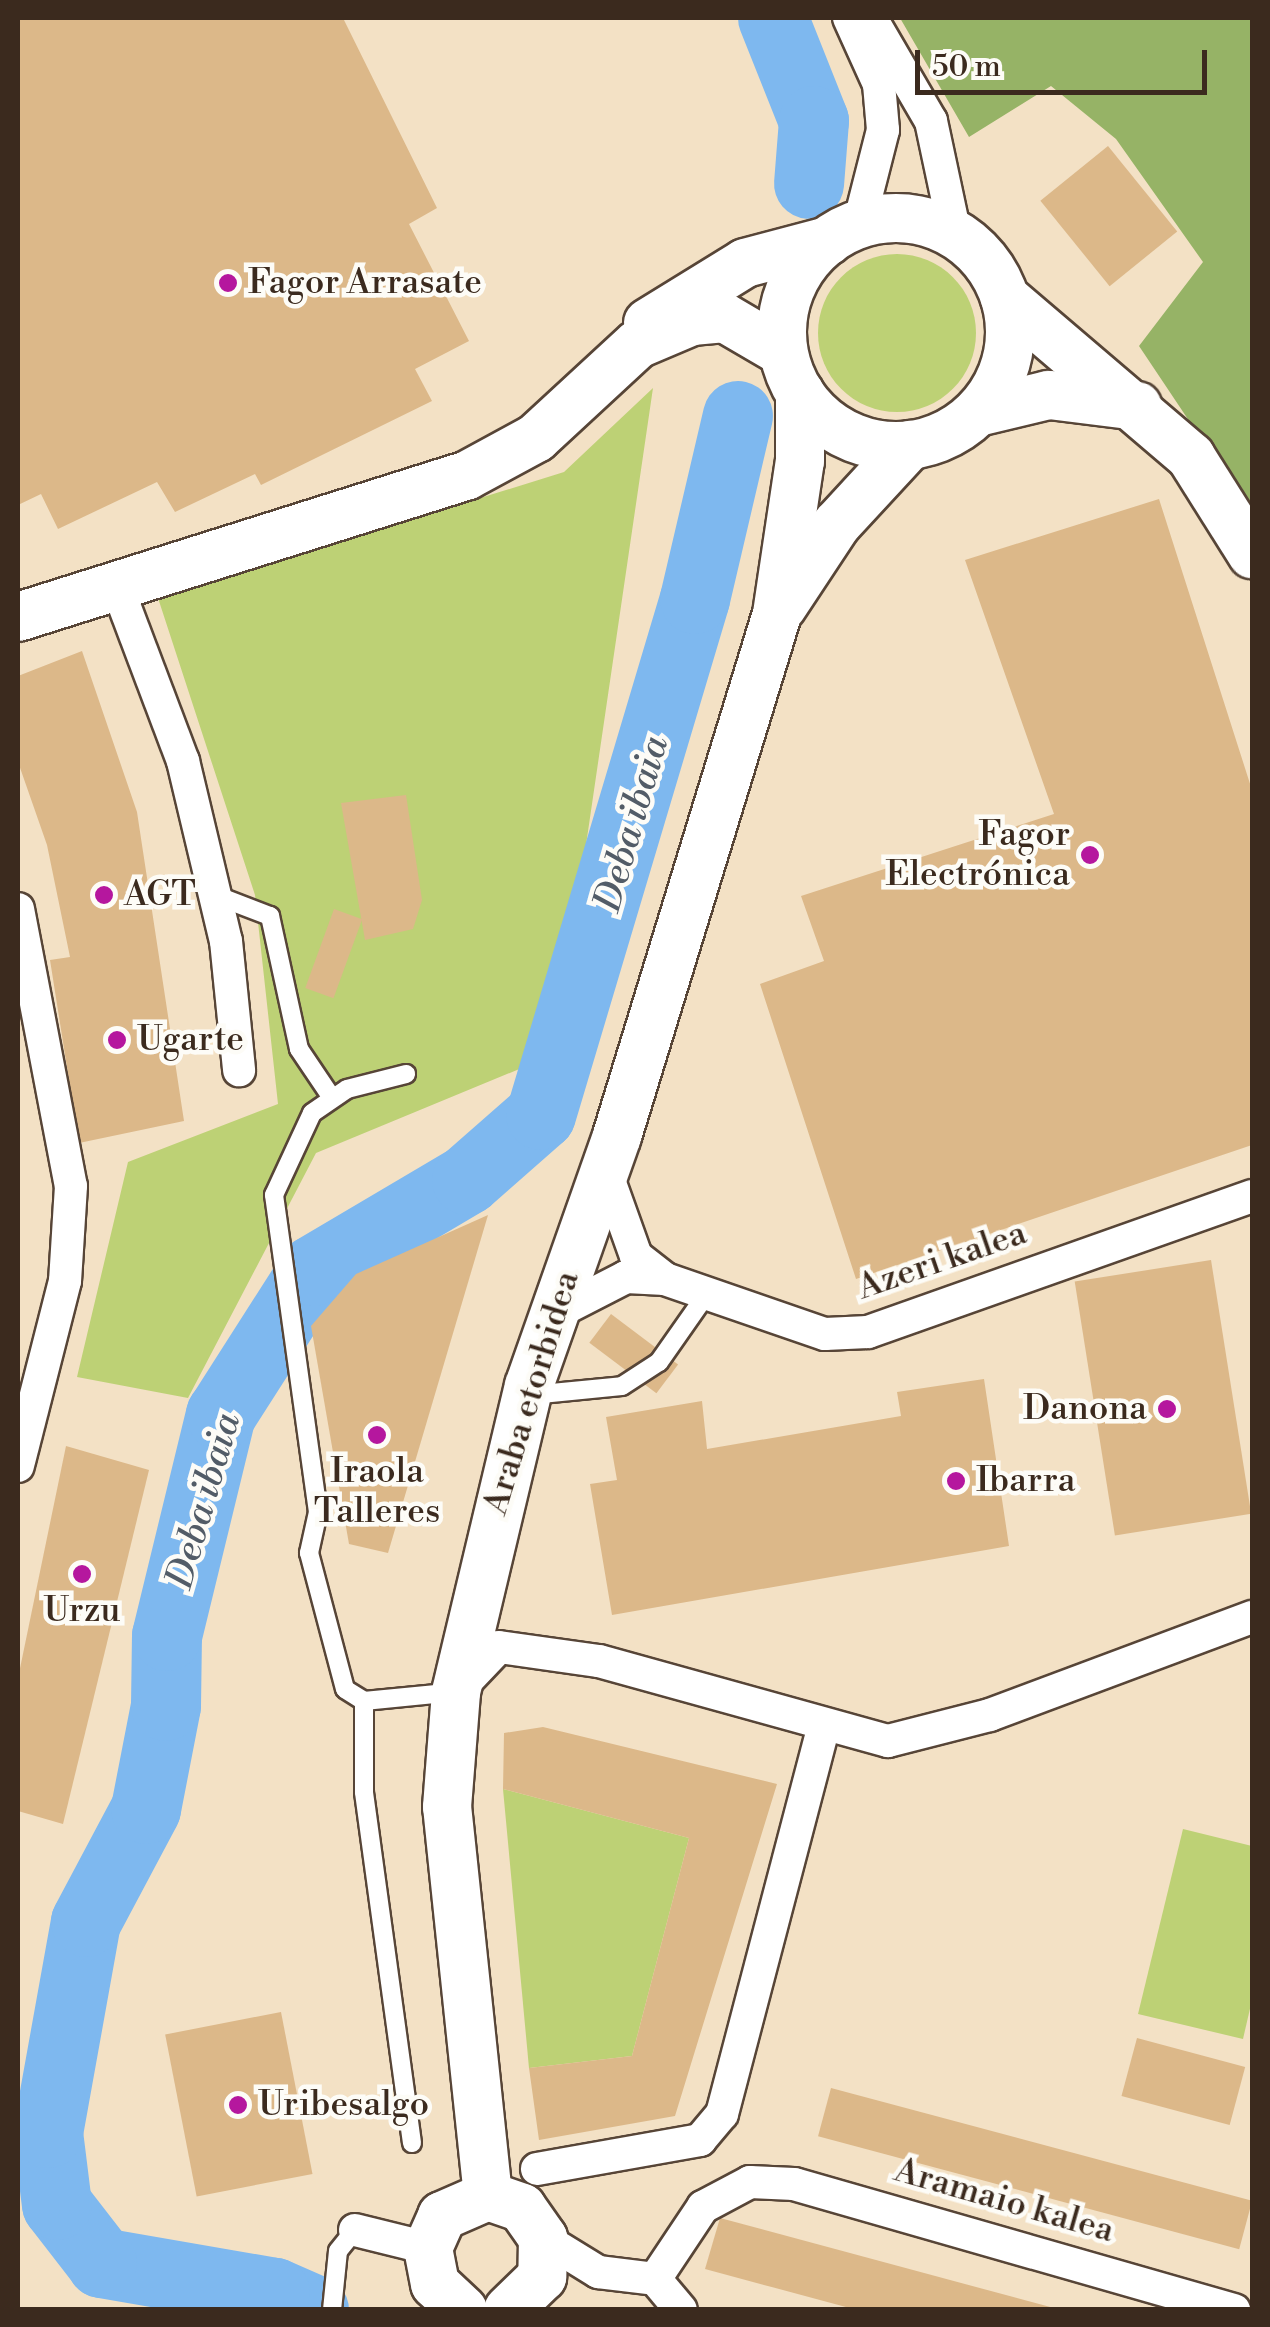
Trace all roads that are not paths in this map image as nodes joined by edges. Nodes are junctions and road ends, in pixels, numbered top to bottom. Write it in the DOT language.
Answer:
graph roads {
  1 [pos="849,18"];
  2 [pos="871,18"];
  3 [pos="844,232"];
  4 [pos="955,234"];
  5 [pos="1006,298"];
  6 [pos="638,344"];
  7 [pos="791,372"];
  8 [pos="1137,406"];
  9 [pos="978,412"];
  10 [pos="910,445"];
  11 [pos="1252,554"];
  12 [pos="118,589"];
  13 [pos="777,614"];
  14 [pos="18,617"];
  15 [pos="18,648"];
  16 [pos="215,894"];
  17 [pos="18,909"];
  18 [pos="239,1070"];
  19 [pos="406,1074"];
  20 [pos="332,1098"];
  21 [pos="605,1169"];
  22 [pos="1252,1196"];
  23 [pos="665,1280"];
  24 [pos="706,1295"];
  25 [pos="554,1314"];
  26 [pos="526,1395"];
  27 [pos="18,1466"];
  28 [pos="1252,1617"];
  29 [pos="456,1692"];
  30 [pos="364,1701"];
  31 [pos="824,1726"];
  32 [pos="412,2143"];
  33 [pos="536,2168"];
  34 [pos="488,2196"];
  35 [pos="354,2230"];
  36 [pos="543,2238"];
  37 [pos="428,2248"];
  38 [pos="655,2280"];
  39 [pos="332,2310"];
  40 [pos="463,2310"];
  41 [pos="508,2310"];
  42 [pos="681,2310"];
  43 [pos="1234,2310"];
  1 -- 3 [label="street"];
  2 -- 4 [label="street"];
  3 -- 4 [label="street"];
  3 -- 6 [label="street"];
  3 -- 7 [label="street"];
  4 -- 5 [label="street"];
  5 -- 8 [label="street"];
  5 -- 9 [label="street"];
  6 -- 7 [label="street"];
  6 -- 12 [label="street"];
  7 -- 10 [label="street"];
  7 -- 13 [label="street, Araba etorbidea"];
  8 -- 9 [label="street"];
  8 -- 11 [label="street"];
  9 -- 10 [label="street"];
  10 -- 13 [label="street, Araba etorbidea"];
  12 -- 14 [label="street"];
  12 -- 15 [label="street"];
  12 -- 16 [label="street"];
  13 -- 21 [label="street, Araba etorbidea"];
  16 -- 18 [label="street"];
  16 -- 20 [label="lane"];
  17 -- 27 [label="street"];
  19 -- 20 [label="lane"];
  20 -- 30 [label="lane"];
  21 -- 23 [label="street, Azeri kalea"];
  21 -- 25 [label="street, Araba etorbidea"];
  22 -- 24 [label="street, Azeri kalea"];
  23 -- 24 [label="street, Azeri kalea"];
  23 -- 25 [label="street"];
  24 -- 26 [label="lane"];
  25 -- 26 [label="street, Araba etorbidea"];
  26 -- 29 [label="street, Araba etorbidea"];
  28 -- 31 [label="street"];
  29 -- 30 [label="lane"];
  29 -- 31 [label="street"];
  29 -- 34 [label="street, Araba etorbidea"];
  30 -- 32 [label="lane"];
  31 -- 33 [label="street"];
  34 -- 36 [label="street"];
  34 -- 37 [label="street"];
  35 -- 37 [label="street"];
  35 -- 39 [label="lane"];
  36 -- 38 [label="street"];
  36 -- 41 [label="street"];
  37 -- 40 [label="street"];
  38 -- 42 [label="street"];
  38 -- 43 [label="street, Aramaio kalea"];
}
